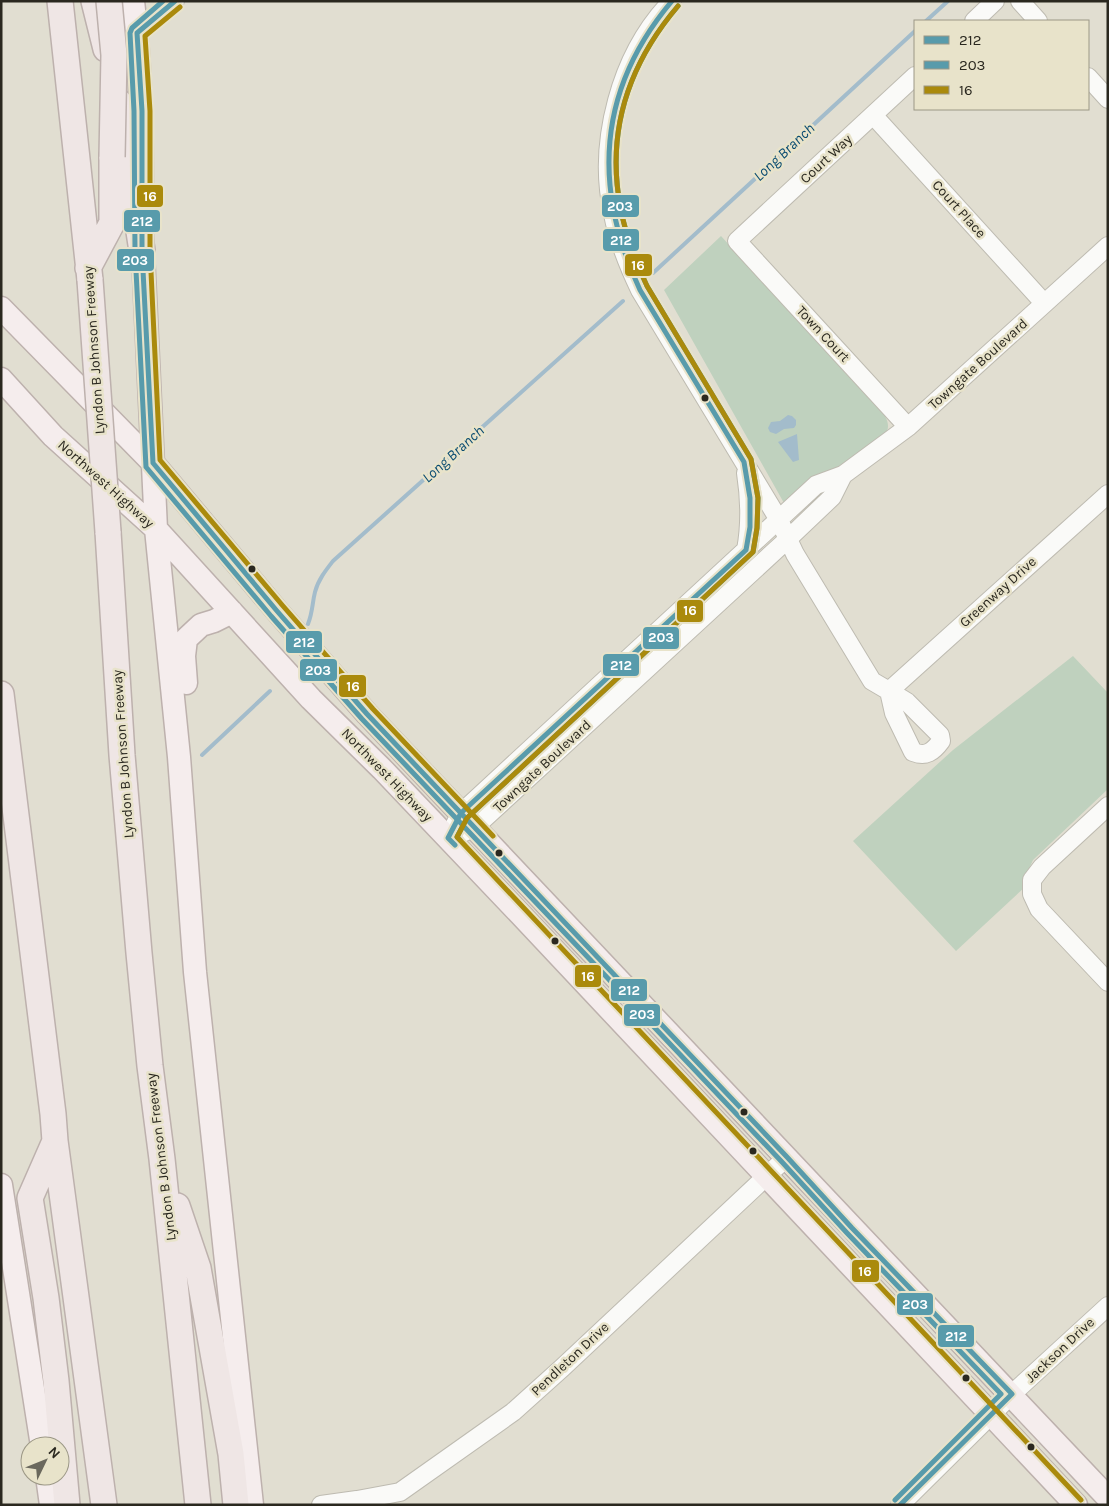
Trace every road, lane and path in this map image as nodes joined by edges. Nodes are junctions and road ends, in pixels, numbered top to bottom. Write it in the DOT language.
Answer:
graph roads {
  1 [pos="60,1"];
  2 [pos="94,1"];
  3 [pos="109,1"];
  4 [pos="133,1"];
  5 [pos="175,1"];
  6 [pos="672,1"];
  7 [pos="995,1"];
  8 [pos="1020,1"];
  9 [pos="975,20"];
  10 [pos="1037,20"];
  11 [pos="137,33"];
  12 [pos="914,77"];
  13 [pos="1089,78"];
  14 [pos="1108,100"];
  15 [pos="873,115"];
  16 [pos="737,241"];
  17 [pos="1108,246"];
  18 [pos="142,251"];
  19 [pos="89,274"];
  20 [pos="1044,304"];
  21 [pos="1,308"];
  22 [pos="1,379"];
  23 [pos="908,428"];
  24 [pos="153,462"];
  25 [pos="744,462"];
  26 [pos="843,475"];
  27 [pos="1108,494"];
  28 [pos="779,520"];
  29 [pos="156,529"];
  30 [pos="788,538"];
  31 [pos="746,550"];
  32 [pos="232,612"];
  33 [pos="625,661"];
  34 [pos="334,674"];
  35 [pos="639,676"];
  36 [pos="1,694"];
  37 [pos="311,699"];
  38 [pos="179,757"];
  39 [pos="1108,806"];
  40 [pos="468,820"];
  41 [pos="448,838"];
  42 [pos="1108,982"];
  43 [pos="660,1024"];
  44 [pos="640,1042"];
  45 [pos="55,1140"];
  46 [pos="787,1157"];
  47 [pos="162,1159"];
  48 [pos="767,1176"];
  49 [pos="1,1185"];
  50 [pos="1108,1306"];
  51 [pos="1012,1394"];
  52 [pos="991,1415"];
  53 [pos="40,1436"];
  54 [pos="48,1486"];
  55 [pos="1108,1498"];
  56 [pos="51,1505"];
  57 [pos="67,1505"];
  58 [pos="104,1505"];
  59 [pos="198,1505"];
  60 [pos="236,1505"];
  61 [pos="252,1505"];
  62 [pos="321,1505"];
  63 [pos="900,1505"];
  64 [pos="1076,1505"];
  1 -- 19 [label="highway, Lyndon B Johnson Freeway"];
  2 -- 18 [label="highway"];
  3 -- 19 [label="highway, bridge"];
  4 -- 11 [label="main road"];
  5 -- 11 [label="street"];
  6 -- 25 [label="street"];
  7 -- 9 [label="street"];
  8 -- 10 [label="street"];
  11 -- 18 [label="main road"];
  12 -- 15 [label="street, Court Way"];
  13 -- 14 [label="street"];
  15 -- 16 [label="street, Court Way"];
  15 -- 20 [label="street, Court Place"];
  16 -- 23 [label="street, Town Court"];
  17 -- 20 [label="street, Towngate Boulevard"];
  18 -- 24 [label="main road"];
  19 -- 47 [label="highway, Lyndon B Johnson Freeway, bridge"];
  20 -- 23 [label="street, Towngate Boulevard"];
  21 -- 24 [label="main road, Northwest Highway"];
  22 -- 29 [label="main road, Northwest Highway"];
  23 -- 26 [label="street, Towngate Boulevard"];
  24 -- 29 [label="main road"];
  24 -- 34 [label="main road, Northwest Highway"];
  25 -- 28 [label="street"];
  25 -- 31 [label="street"];
  26 -- 28 [label="street, Towngate Boulevard"];
  26 -- 30 [label="street, Towngate Boulevard"];
  27 -- 30 [label="street, Greenway Drive"];
  28 -- 30 [label="street"];
  28 -- 31 [label="street, Towngate Boulevard"];
  29 -- 32 [label="main road, Northwest Highway"];
  29 -- 38 [label="main road"];
  30 -- 35 [label="street, Towngate Boulevard"];
  31 -- 33 [label="street, Towngate Boulevard"];
  32 -- 37 [label="main road, Northwest Highway"];
  32 -- 38 [label="main road"];
  33 -- 35 [label="street"];
  33 -- 40 [label="street, Towngate Boulevard"];
  34 -- 37 [label="main road"];
  34 -- 40 [label="main road, Northwest Highway"];
  35 -- 40 [label="street, Towngate Boulevard"];
  36 -- 45 [label="highway"];
  37 -- 41 [label="main road, Northwest Highway"];
  38 -- 61 [label="main road"];
  39 -- 42 [label="street"];
  40 -- 41 [label="street, Towngate Boulevard"];
  40 -- 43 [label="main road, Northwest Highway"];
  41 -- 44 [label="main road, Northwest Highway"];
  43 -- 44 [label="main road"];
  43 -- 46 [label="main road, Northwest Highway"];
  44 -- 48 [label="main road, Northwest Highway"];
  45 -- 57 [label="highway"];
  45 -- 58 [label="highway"];
  46 -- 48 [label="street, Pendleton Drive"];
  46 -- 51 [label="main road, Northwest Highway"];
  47 -- 59 [label="highway, Lyndon B Johnson Freeway"];
  47 -- 60 [label="highway"];
  48 -- 52 [label="main road, Northwest Highway"];
  48 -- 62 [label="street, Pendleton Drive"];
  49 -- 53 [label="main road"];
  50 -- 51 [label="street, Jackson Drive"];
  51 -- 52 [label="street, Jackson Drive"];
  51 -- 55 [label="main road, Northwest Highway"];
  52 -- 63 [label="street, Jackson Drive"];
  52 -- 64 [label="main road, Northwest Highway"];
  54 -- 56 [label="main road"];
}
